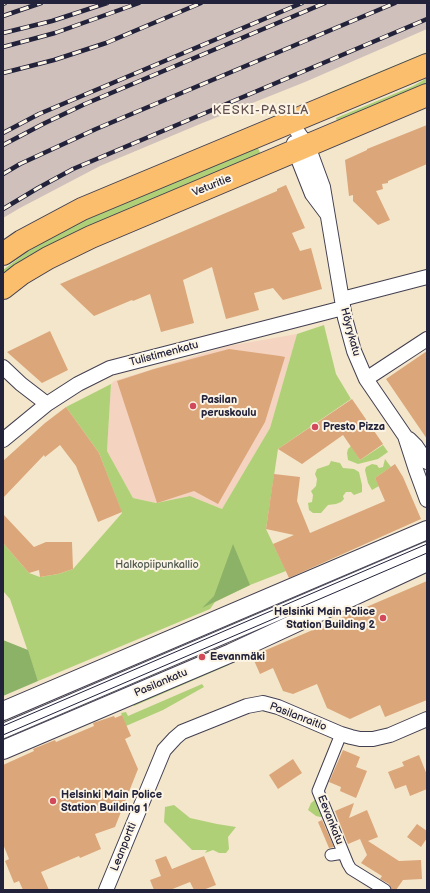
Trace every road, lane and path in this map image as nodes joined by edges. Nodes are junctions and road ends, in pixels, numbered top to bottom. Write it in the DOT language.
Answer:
graph roads {
  1 [pos="427,65"];
  2 [pos="427,95"];
  3 [pos="291,123"];
  4 [pos="301,149"];
  5 [pos="3,254"];
  6 [pos="427,277"];
  7 [pos="3,288"];
  8 [pos="343,303"];
  9 [pos="427,339"];
  10 [pos="3,367"];
  11 [pos="366,379"];
  12 [pos="47,404"];
  13 [pos="405,436"];
  14 [pos="3,440"];
  15 [pos="427,462"];
  16 [pos="427,500"];
  17 [pos="427,530"];
  18 [pos="427,549"];
  19 [pos="427,562"];
  20 [pos="3,711"];
  21 [pos="427,719"];
  22 [pos="3,731"];
  23 [pos="341,734"];
  24 [pos="3,750"];
  25 [pos="141,804"];
  26 [pos="343,853"];
  27 [pos="331,855"];
  28 [pos="106,890"];
  29 [pos="385,890"];
  1 -- 3 [label="main road"];
  2 -- 4 [label="main road, Veturitie"];
  3 -- 4 [label="street, Höyrykatu"];
  3 -- 5 [label="main road"];
  4 -- 7 [label="main road, Veturitie"];
  4 -- 8 [label="street, Höyrykatu"];
  6 -- 8 [label="street, Tulistimenkatu"];
  8 -- 11 [label="street, Höyrykatu"];
  8 -- 12 [label="street, Tulistimenkatu"];
  9 -- 11 [label="street"];
  10 -- 12 [label="street"];
  11 -- 13 [label="street, Höyrykatu"];
  12 -- 14 [label="street, Tulistimenkatu"];
  13 -- 15 [label="street, Höyrykatu"];
  13 -- 16 [label="street, Höyrykatu"];
  17 -- 20 [label="street"];
  18 -- 22 [label="street, Pasilankatu"];
  19 -- 24 [label="street, Pasilankatu"];
  21 -- 23 [label="street, Pasilanraitio"];
  23 -- 25 [label="street, Pasilanraitio"];
  23 -- 26 [label="street, Eevankatu"];
  25 -- 28 [label="street, Leanportti"];
  26 -- 27 [label="street"];
  26 -- 29 [label="street, Eevankatu"];
}
